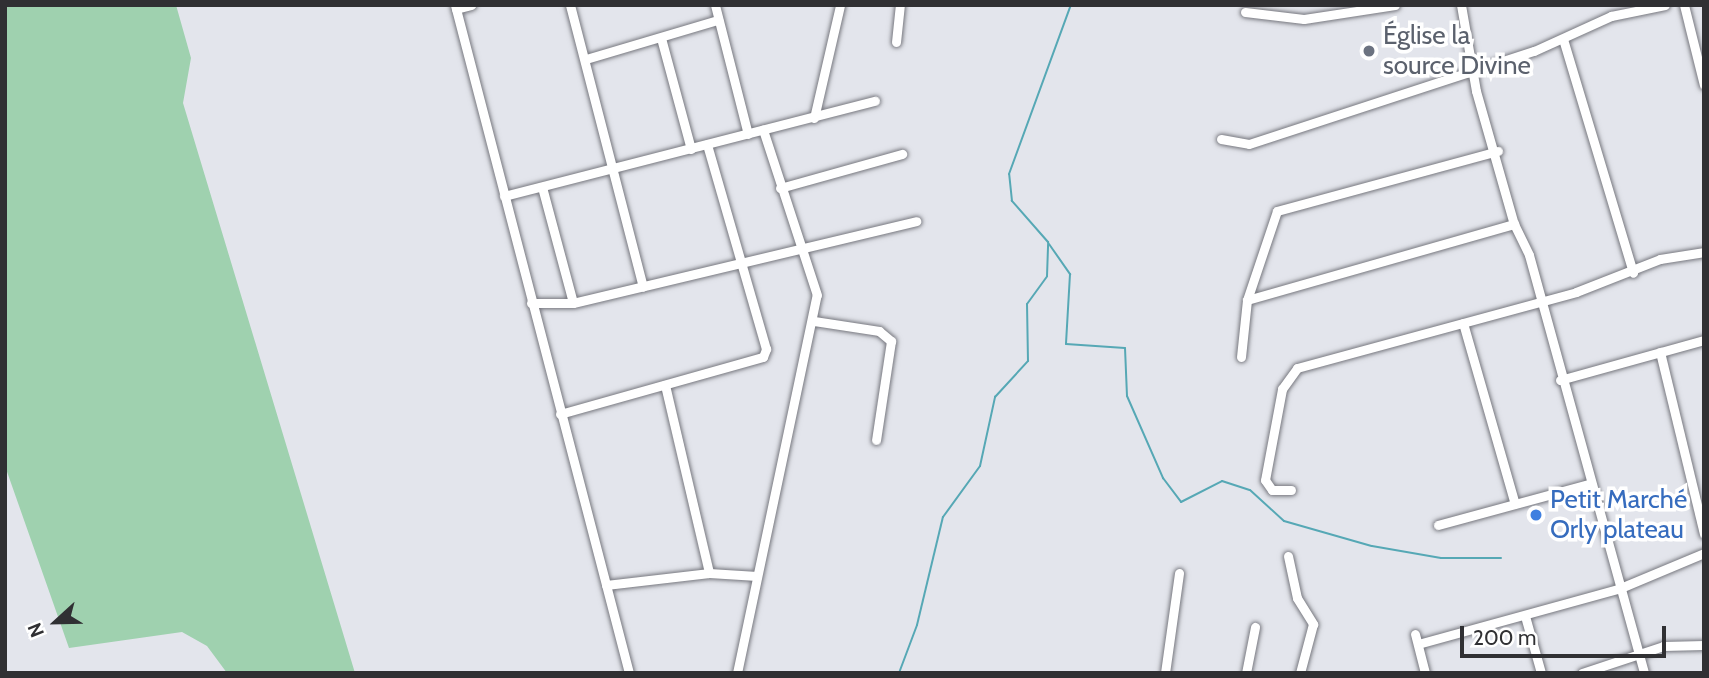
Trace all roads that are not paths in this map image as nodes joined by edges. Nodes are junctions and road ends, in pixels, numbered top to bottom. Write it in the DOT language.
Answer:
graph roads {
  1 [pos="471,5"];
  2 [pos="570,5"];
  3 [pos="715,5"];
  4 [pos="840,5"];
  5 [pos="900,5"];
  6 [pos="1395,5"];
  7 [pos="1461,5"];
  8 [pos="1665,5"];
  9 [pos="1684,5"];
  10 [pos="456,7"];
  11 [pos="1245,12"];
  12 [pos="718,20"];
  13 [pos="661,38"];
  14 [pos="1563,39"];
  15 [pos="896,42"];
  16 [pos="586,59"];
  17 [pos="1472,68"];
  18 [pos="1704,85"];
  19 [pos="875,101"];
  20 [pos="814,118"];
  21 [pos="763,130"];
  22 [pos="748,134"];
  23 [pos="1221,139"];
  24 [pos="707,144"];
  25 [pos="691,149"];
  26 [pos="1498,151"];
  27 [pos="902,154"];
  28 [pos="611,170"];
  29 [pos="542,187"];
  30 [pos="780,188"];
  31 [pos="504,196"];
  32 [pos="916,221"];
  33 [pos="1514,224"];
  34 [pos="798,250"];
  35 [pos="1704,252"];
  36 [pos="741,264"];
  37 [pos="1633,273"];
  38 [pos="643,287"];
  39 [pos="1542,298"];
  40 [pos="1247,300"];
  41 [pos="531,303"];
  42 [pos="573,303"];
  43 [pos="814,321"];
  44 [pos="1464,323"];
  45 [pos="1704,340"];
  46 [pos="1660,352"];
  47 [pos="1241,357"];
  48 [pos="1560,380"];
  49 [pos="665,385"];
  50 [pos="560,414"];
  51 [pos="876,440"];
  52 [pos="1589,484"];
  53 [pos="1291,490"];
  54 [pos="1516,504"];
  55 [pos="1438,525"];
  56 [pos="1704,534"];
  57 [pos="1704,553"];
  58 [pos="1288,556"];
  59 [pos="709,573"];
  60 [pos="1179,573"];
  61 [pos="757,576"];
  62 [pos="606,585"];
  63 [pos="1618,589"];
  64 [pos="1525,616"];
  65 [pos="1255,627"];
  66 [pos="1415,634"];
  67 [pos="1418,644"];
  68 [pos="1704,645"];
  69 [pos="1640,656"];
  70 [pos="629,673"];
  71 [pos="737,673"];
  72 [pos="1165,673"];
  73 [pos="1246,673"];
  74 [pos="1300,673"];
  75 [pos="1425,673"];
  76 [pos="1541,673"];
  77 [pos="1582,673"];
  78 [pos="1644,673"];
  1 -- 10 [label="street"];
  2 -- 16 [label="street"];
  3 -- 12 [label="street"];
  4 -- 20 [label="street"];
  5 -- 15 [label="street"];
  6 -- 11 [label="street"];
  7 -- 17 [label="street"];
  8 -- 14 [label="street"];
  9 -- 18 [label="street"];
  10 -- 31 [label="street"];
  12 -- 13 [label="street"];
  12 -- 22 [label="street"];
  13 -- 16 [label="street"];
  13 -- 25 [label="street"];
  14 -- 17 [label="street"];
  14 -- 37 [label="street"];
  16 -- 28 [label="street"];
  17 -- 23 [label="street"];
  17 -- 26 [label="street"];
  19 -- 20 [label="street"];
  20 -- 21 [label="street"];
  21 -- 22 [label="street"];
  21 -- 30 [label="street"];
  22 -- 24 [label="street"];
  24 -- 25 [label="street"];
  24 -- 36 [label="street"];
  25 -- 28 [label="street"];
  26 -- 33 [label="street"];
  26 -- 40 [label="street"];
  27 -- 30 [label="street"];
  28 -- 29 [label="street"];
  28 -- 38 [label="street"];
  29 -- 31 [label="street"];
  29 -- 42 [label="street"];
  30 -- 34 [label="street"];
  31 -- 41 [label="street"];
  32 -- 34 [label="street"];
  33 -- 39 [label="street"];
  33 -- 40 [label="street"];
  34 -- 36 [label="street"];
  34 -- 43 [label="street"];
  35 -- 37 [label="street"];
  36 -- 38 [label="street"];
  36 -- 49 [label="street"];
  37 -- 39 [label="street"];
  38 -- 42 [label="street"];
  39 -- 44 [label="street"];
  39 -- 48 [label="street"];
  40 -- 47 [label="street"];
  41 -- 42 [label="street"];
  41 -- 50 [label="street"];
  43 -- 51 [label="street"];
  43 -- 61 [label="street"];
  44 -- 53 [label="street"];
  44 -- 54 [label="street"];
  45 -- 46 [label="street"];
  46 -- 48 [label="street"];
  46 -- 56 [label="street"];
  48 -- 52 [label="street"];
  49 -- 50 [label="street"];
  49 -- 59 [label="street"];
  50 -- 62 [label="street"];
  52 -- 54 [label="street"];
  52 -- 63 [label="street"];
  54 -- 55 [label="street"];
  57 -- 63 [label="street"];
  58 -- 74 [label="street"];
  59 -- 61 [label="street"];
  59 -- 62 [label="street"];
  60 -- 72 [label="street"];
  61 -- 71 [label="street"];
  62 -- 70 [label="street"];
  63 -- 64 [label="street"];
  63 -- 69 [label="street"];
  64 -- 67 [label="street"];
  64 -- 76 [label="street"];
  65 -- 73 [label="street"];
  66 -- 67 [label="street"];
  67 -- 75 [label="street"];
  68 -- 69 [label="street"];
  69 -- 77 [label="street"];
  69 -- 78 [label="street"];
}
